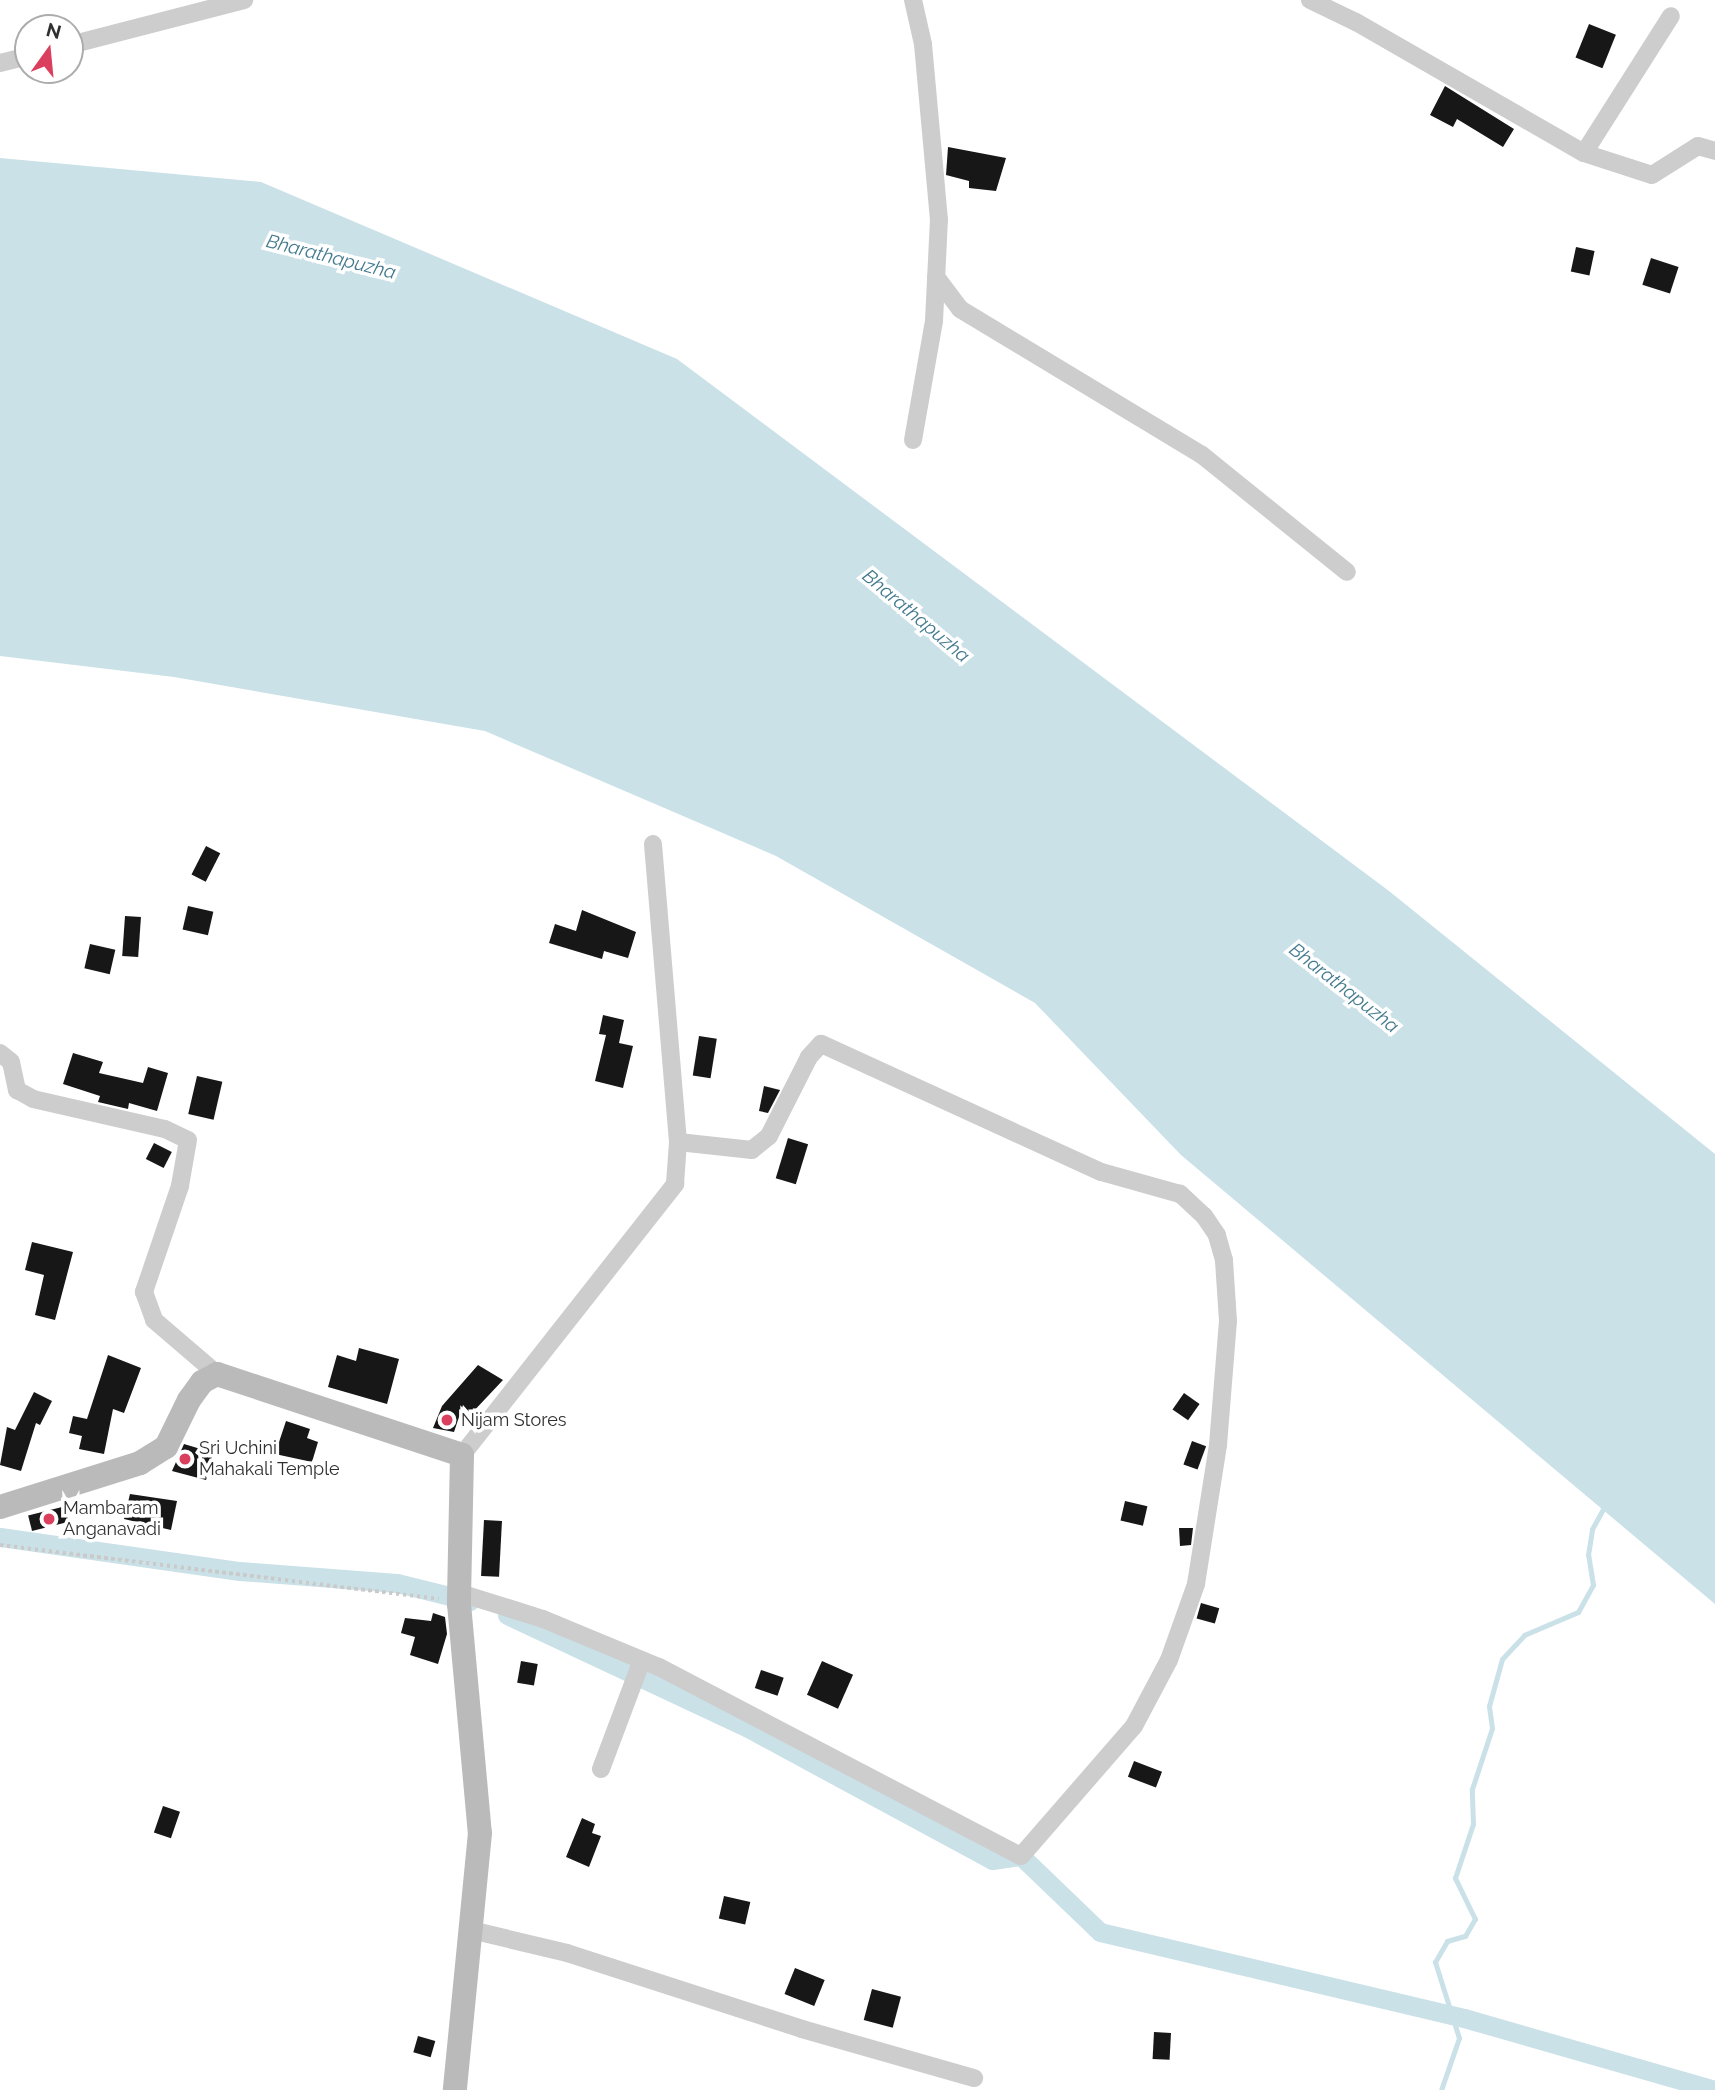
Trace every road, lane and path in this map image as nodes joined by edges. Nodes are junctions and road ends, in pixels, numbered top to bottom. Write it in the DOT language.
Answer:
graph roads {
  1 [pos="244,0"];
  2 [pos="913,0"];
  3 [pos="1310,0"];
  4 [pos="1671,16"];
  5 [pos="84,41"];
  6 [pos="1715,151"];
  7 [pos="1584,153"];
  8 [pos="936,277"];
  9 [pos="913,440"];
  10 [pos="1347,572"];
  11 [pos="653,844"];
  12 [pos="0,1053"];
  13 [pos="678,1142"];
  14 [pos="216,1374"];
  15 [pos="462,1455"];
  16 [pos="0,1507"];
  17 [pos="0,1545"];
  18 [pos="459,1599"];
  19 [pos="642,1660"];
  20 [pos="601,1769"];
  21 [pos="471,1930"];
  22 [pos="974,2078"];
  23 [pos="455,2090"];
  1 -- 5 [label="street"];
  2 -- 8 [label="street"];
  3 -- 7 [label="street"];
  4 -- 7 [label="street"];
  6 -- 7 [label="street"];
  8 -- 9 [label="street"];
  8 -- 10 [label="street"];
  11 -- 13 [label="street"];
  12 -- 14 [label="street"];
  13 -- 15 [label="street"];
  13 -- 19 [label="street"];
  14 -- 15 [label="street"];
  14 -- 16 [label="street"];
  15 -- 18 [label="street"];
  17 -- 18 [label="path"];
  18 -- 19 [label="street"];
  18 -- 21 [label="street"];
  19 -- 20 [label="street"];
  21 -- 22 [label="street"];
  21 -- 23 [label="street"];
}
